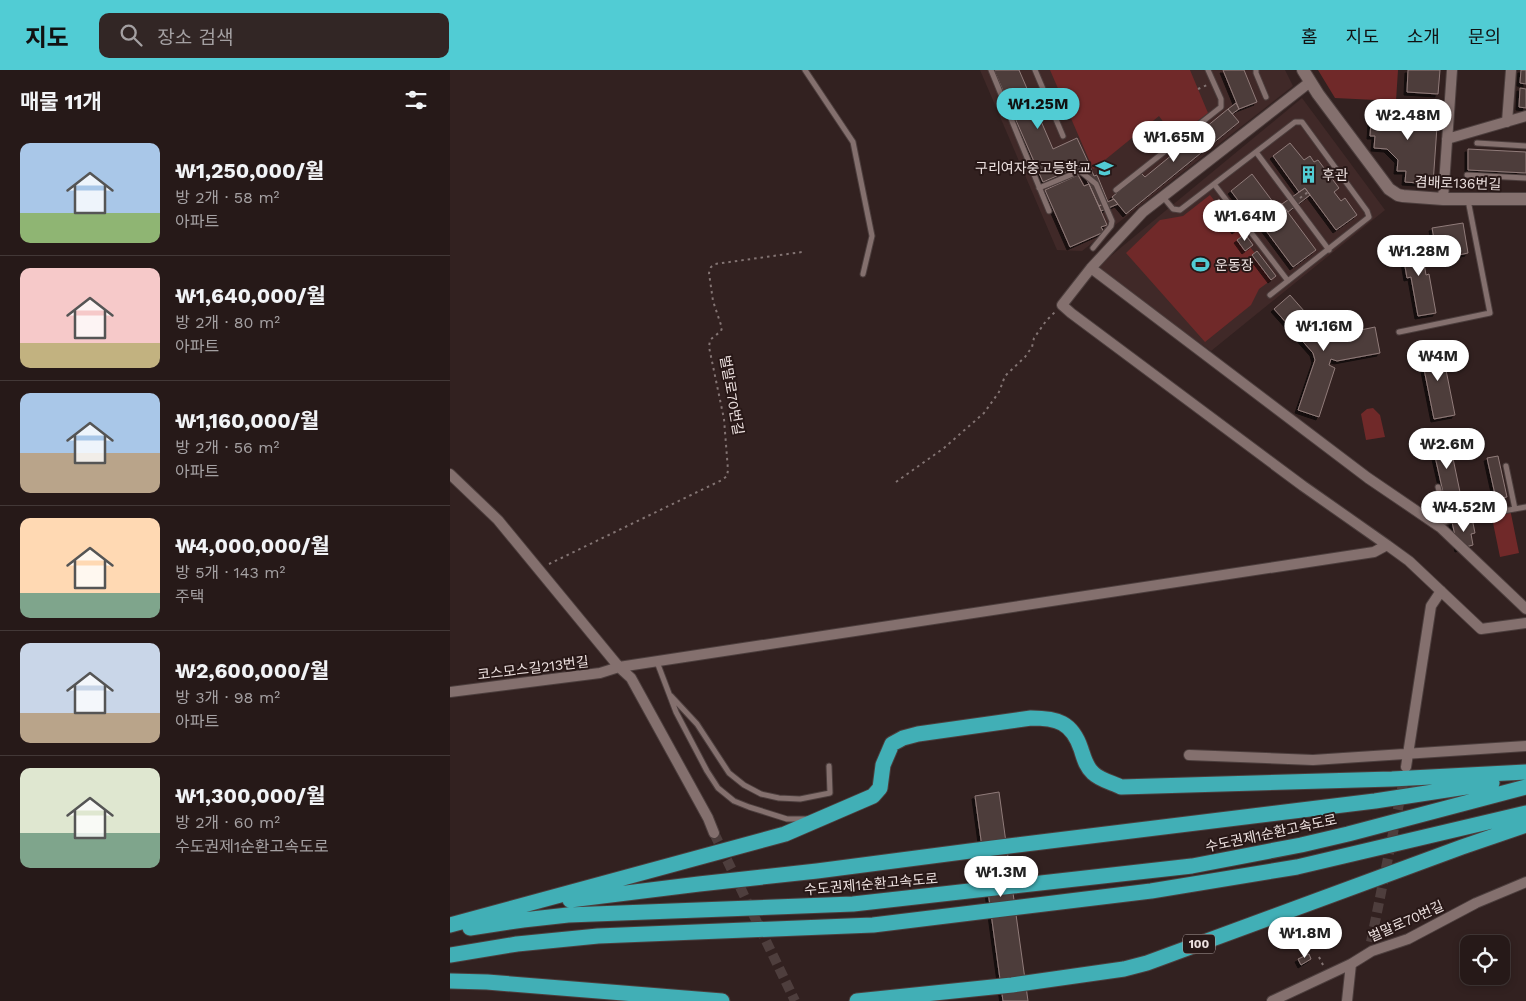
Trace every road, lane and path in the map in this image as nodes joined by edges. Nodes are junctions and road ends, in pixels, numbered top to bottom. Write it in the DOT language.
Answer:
graph roads {
  1 [pos="805,70"];
  2 [pos="991,70"];
  3 [pos="1035,70"];
  4 [pos="1208,70"];
  5 [pos="1256,70"];
  6 [pos="1303,70"];
  7 [pos="1452,70"];
  8 [pos="1511,70"];
  9 [pos="1310,82"];
  10 [pos="1266,97"];
  11 [pos="1526,116"];
  12 [pos="1507,122"];
  13 [pos="1063,136"];
  14 [pos="1447,139"];
  15 [pos="1477,143"];
  16 [pos="1526,146"];
  17 [pos="1256,152"];
  18 [pos="1467,175"];
  19 [pos="1526,178"];
  20 [pos="1214,184"];
  21 [pos="1039,188"];
  22 [pos="1116,190"];
  23 [pos="1163,197"];
  24 [pos="1443,199"];
  25 [pos="1468,199"];
  26 [pos="1526,199"];
  27 [pos="1049,211"];
  28 [pos="1093,248"];
  29 [pos="1329,250"];
  30 [pos="802,252"];
  31 [pos="1091,268"];
  32 [pos="863,274"];
  33 [pos="1288,281"];
  34 [pos="1270,296"];
  35 [pos="1062,304"];
  36 [pos="1399,332"];
  37 [pos="1506,466"];
  38 [pos="450,474"];
  39 [pos="896,482"];
  40 [pos="1438,487"];
  41 [pos="1526,507"];
  42 [pos="1515,509"];
  43 [pos="1443,524"];
  44 [pos="1387,545"];
  45 [pos="542,574"];
  46 [pos="1441,591"];
  47 [pos="1526,609"];
  48 [pos="1526,623"];
  49 [pos="656,662"];
  50 [pos="619,667"];
  51 [pos="450,692"];
  52 [pos="669,693"];
  53 [pos="1526,746"];
  54 [pos="1408,754"];
  55 [pos="1188,755"];
  56 [pos="830,766"];
  57 [pos="1406,767"];
  58 [pos="1526,772"];
  59 [pos="1526,778"];
  60 [pos="1526,787"];
  61 [pos="1526,813"];
  62 [pos="821,818"];
  63 [pos="1526,825"];
  64 [pos="714,833"];
  65 [pos="1526,882"];
  66 [pos="450,928"];
  67 [pos="450,955"];
  68 [pos="1351,964"];
  69 [pos="450,980"];
  70 [pos="722,1001"];
  71 [pos="857,1001"];
  72 [pos="1272,1001"];
  73 [pos="1347,1001"];
  1 -- 32 [label="lane"];
  2 -- 21 [label="lane"];
  3 -- 13 [label="lane"];
  4 -- 22 [label="lane"];
  5 -- 10 [label="lane"];
  6 -- 9 [label="street, 겸배로136번길"];
  7 -- 14 [label="street"];
  8 -- 12 [label="street"];
  9 -- 23 [label="street"];
  9 -- 24 [label="street, 겸배로136번길"];
  11 -- 12 [label="street"];
  12 -- 14 [label="street"];
  14 -- 24 [label="street"];
  15 -- 16 [label="lane"];
  17 -- 20 [label="lane"];
  17 -- 29 [label="lane"];
  17 -- 29 [label="lane"];
  18 -- 19 [label="lane"];
  20 -- 23 [label="lane"];
  20 -- 33 [label="lane"];
  21 -- 27 [label="lane"];
  21 -- 28 [label="lane"];
  23 -- 31 [label="street"];
  24 -- 25 [label="street, 겸배로136번길"];
  25 -- 26 [label="street, 겸배로136번길"];
  25 -- 36 [label="lane"];
  29 -- 33 [label="lane"];
  30 -- 45 [label="path, 벌말로70번길"];
  31 -- 35 [label="street"];
  31 -- 43 [label="street"];
  33 -- 34 [label="lane"];
  35 -- 39 [label="path"];
  35 -- 44 [label="street"];
  37 -- 42 [label="lane"];
  38 -- 45 [label="street"];
  40 -- 43 [label="lane"];
  41 -- 42 [label="lane"];
  42 -- 43 [label="lane"];
  43 -- 47 [label="street"];
  44 -- 46 [label="street"];
  44 -- 49 [label="street, 코스모스길213번길"];
  45 -- 50 [label="street"];
  46 -- 48 [label="street"];
  46 -- 54 [label="street"];
  49 -- 50 [label="street, 코스모스길213번길"];
  49 -- 52 [label="lane"];
  50 -- 51 [label="street, 코스모스길213번길"];
  50 -- 64 [label="street"];
  52 -- 56 [label="lane"];
  52 -- 62 [label="lane"];
  53 -- 54 [label="street"];
  54 -- 55 [label="street"];
  54 -- 57 [label="street"];
  58 -- 62 [label="highway"];
  59 -- 66 [label="highway, 수도권제1순환고속도로"];
  60 -- 66 [label="highway, 수도권제1순환고속도로"];
  61 -- 67 [label="highway"];
  62 -- 66 [label="highway"];
  63 -- 71 [label="highway, 100"];
  65 -- 68 [label="street, 벌말로70번길"];
  68 -- 72 [label="street, 벌말로70번길"];
  68 -- 73 [label="street"];
  69 -- 70 [label="highway"];
}
